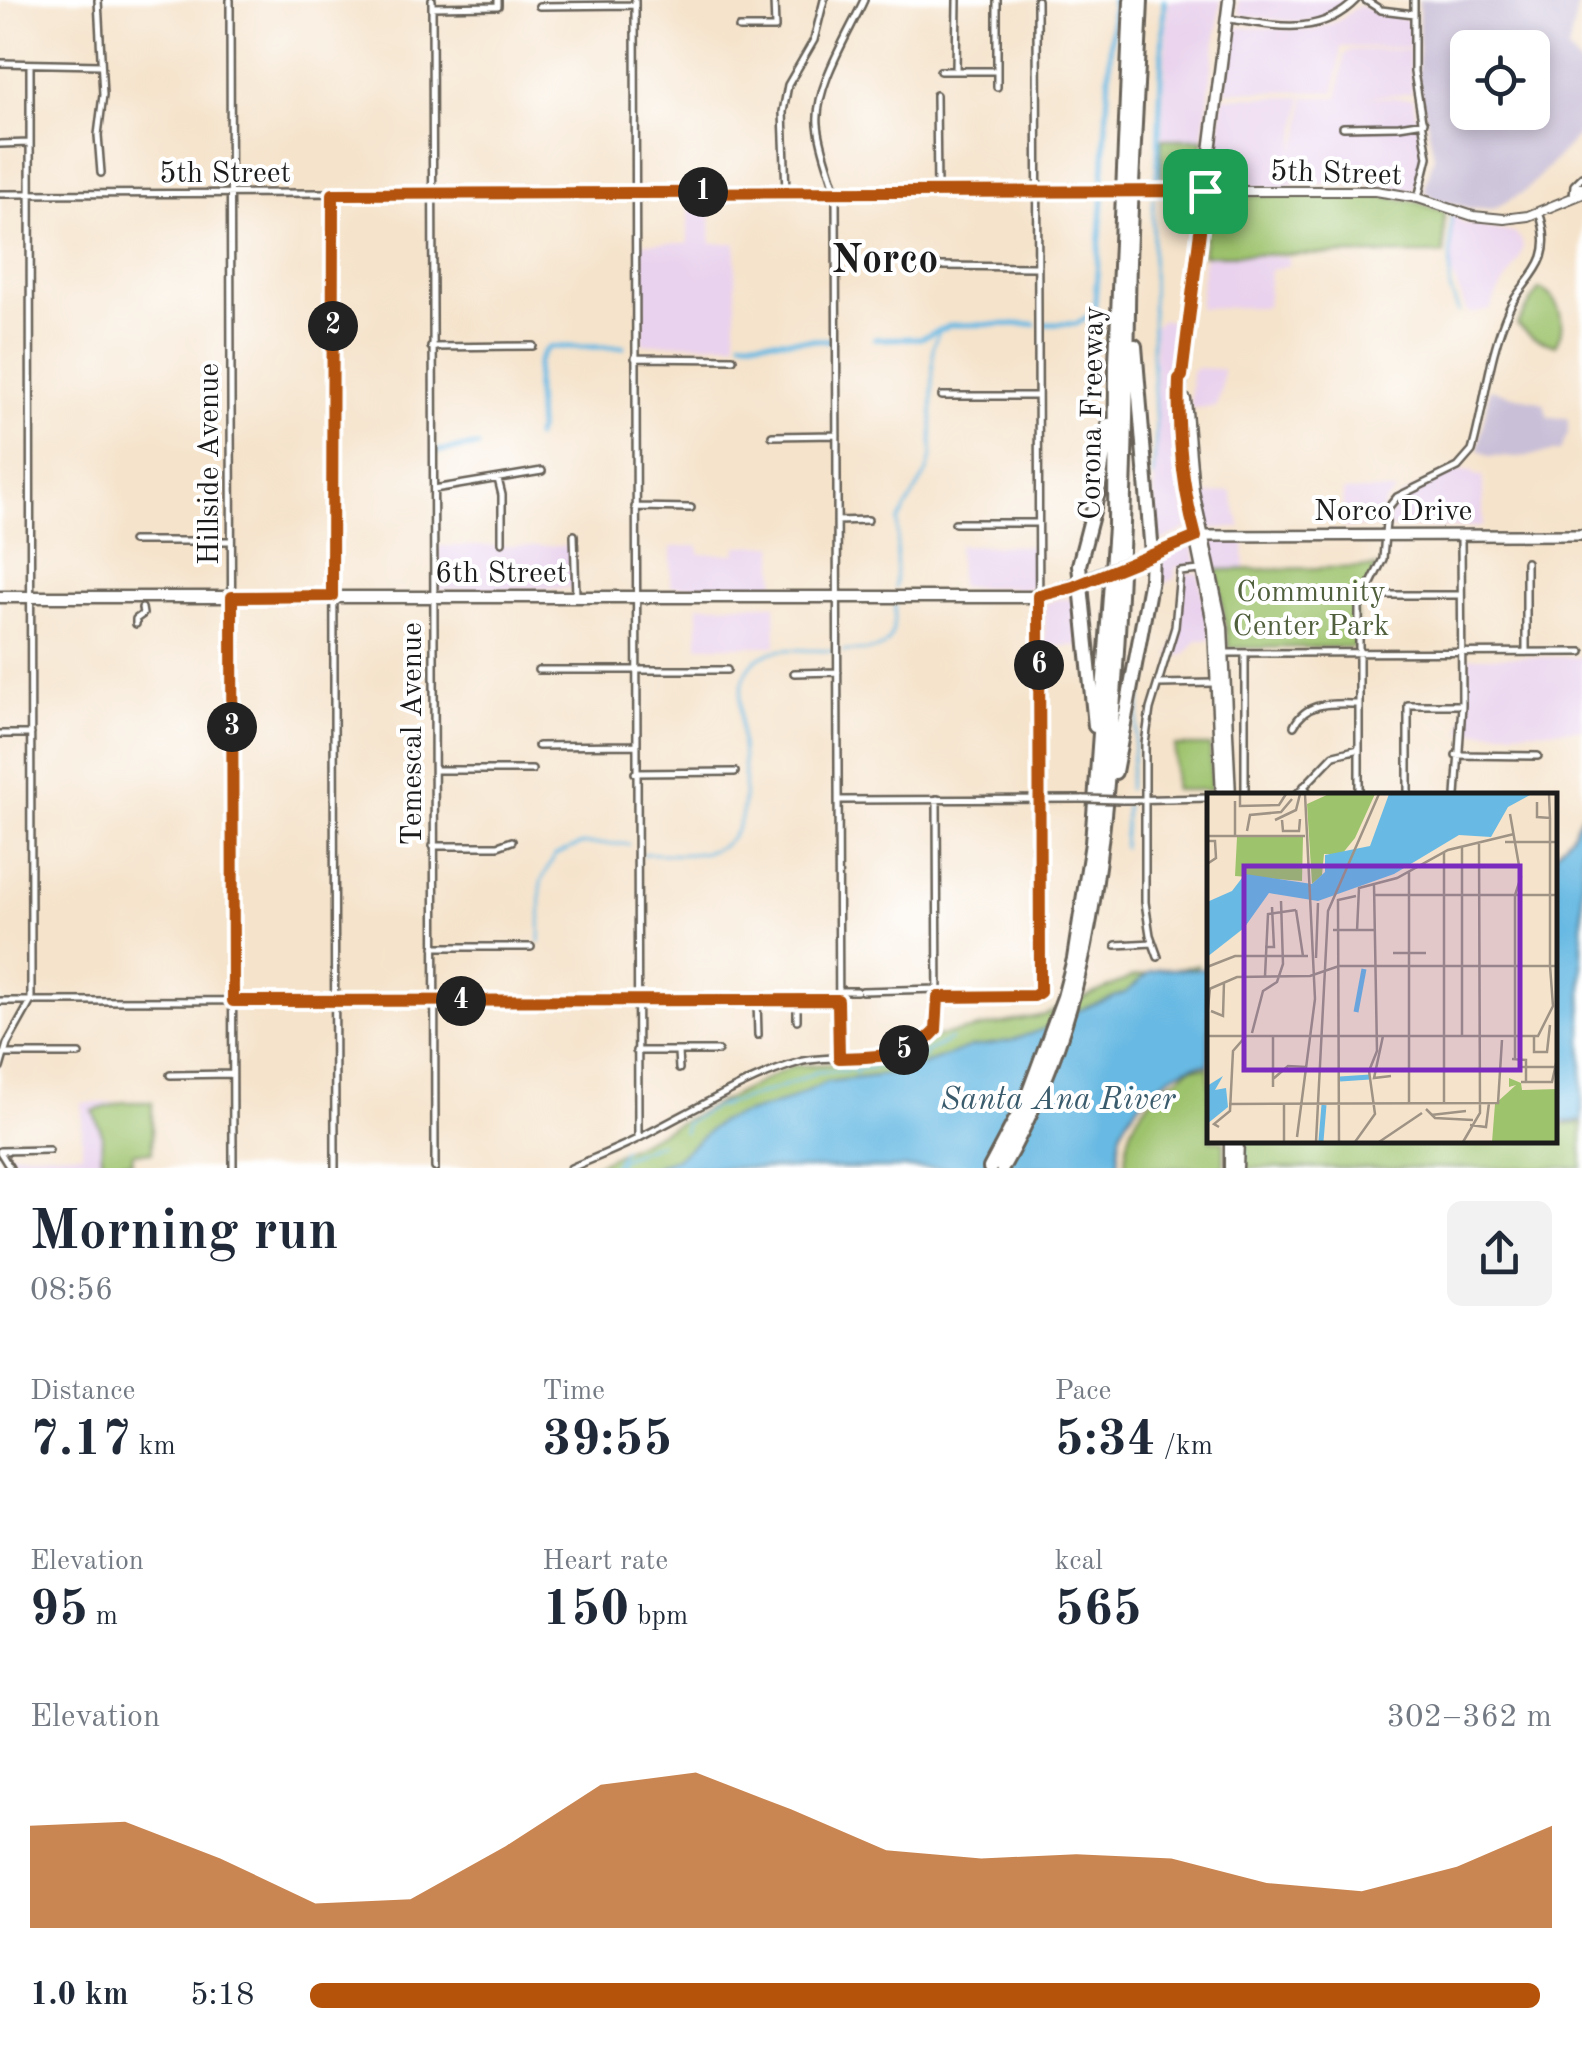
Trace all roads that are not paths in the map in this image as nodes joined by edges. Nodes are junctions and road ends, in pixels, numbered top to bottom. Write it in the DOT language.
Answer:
graph roads {
  1 [pos="98,0"];
  2 [pos="230,0"];
  3 [pos="774,0"];
  4 [pos="824,0"];
  5 [pos="864,0"];
  6 [pos="957,0"];
  7 [pos="997,0"];
  8 [pos="1037,0"];
  9 [pos="1138,0"];
  10 [pos="1229,0"];
  11 [pos="1356,0"];
  12 [pos="1365,0"];
  13 [pos="1414,0"];
  14 [pos="634,2"];
  15 [pos="498,3"];
  16 [pos="432,4"];
  17 [pos="539,6"];
  18 [pos="1414,14"];
  19 [pos="1226,19"];
  20 [pos="739,28"];
  21 [pos="0,63"];
  22 [pos="30,64"];
  23 [pos="102,64"];
  24 [pos="956,70"];
  25 [pos="940,71"];
  26 [pos="996,71"];
  27 [pos="997,87"];
  28 [pos="936,95"];
  29 [pos="1424,122"];
  30 [pos="1343,127"];
  31 [pos="0,144"];
  32 [pos="29,144"];
  33 [pos="101,173"];
  34 [pos="1580,188"];
  35 [pos="1038,191"];
  36 [pos="1148,191"];
  37 [pos="1205,191"];
  38 [pos="634,192"];
  39 [pos="786,192"];
  40 [pos="836,192"];
  41 [pos="936,192"];
  42 [pos="432,193"];
  43 [pos="0,194"];
  44 [pos="29,194"];
  45 [pos="230,194"];
  46 [pos="333,194"];
  47 [pos="1418,198"];
  48 [pos="1539,212"];
  49 [pos="941,266"];
  50 [pos="1036,266"];
  51 [pos="1134,303"];
  52 [pos="533,346"];
  53 [pos="431,347"];
  54 [pos="635,358"];
  55 [pos="734,359"];
  56 [pos="1116,363"];
  57 [pos="1182,376"];
  58 [pos="942,396"];
  59 [pos="1038,396"];
  60 [pos="838,435"];
  61 [pos="772,436"];
  62 [pos="542,471"];
  63 [pos="1183,477"];
  64 [pos="498,480"];
  65 [pos="434,488"];
  66 [pos="1193,491"];
  67 [pos="636,507"];
  68 [pos="691,508"];
  69 [pos="837,520"];
  70 [pos="868,520"];
  71 [pos="955,523"];
  72 [pos="1038,523"];
  73 [pos="574,535"];
  74 [pos="1385,535"];
  75 [pos="1461,535"];
  76 [pos="1582,535"];
  77 [pos="1200,537"];
  78 [pos="132,541"];
  79 [pos="231,541"];
  80 [pos="502,542"];
  81 [pos="1146,556"];
  82 [pos="1526,562"];
  83 [pos="1203,570"];
  84 [pos="1079,582"];
  85 [pos="1039,594"];
  86 [pos="1363,595"];
  87 [pos="1461,595"];
  88 [pos="332,596"];
  89 [pos="576,596"];
  90 [pos="635,596"];
  91 [pos="837,596"];
  92 [pos="0,597"];
  93 [pos="30,597"];
  94 [pos="232,597"];
  95 [pos="434,597"];
  96 [pos="142,601"];
  97 [pos="136,624"];
  98 [pos="1360,652"];
  99 [pos="1526,652"];
  100 [pos="1582,652"];
  101 [pos="1245,653"];
  102 [pos="1462,653"];
  103 [pos="1220,654"];
  104 [pos="636,669"];
  105 [pos="538,670"];
  106 [pos="727,670"];
  107 [pos="838,672"];
  108 [pos="794,673"];
  109 [pos="1216,683"];
  110 [pos="1158,684"];
  111 [pos="1359,704"];
  112 [pos="1462,705"];
  113 [pos="1294,726"];
  114 [pos="0,734"];
  115 [pos="31,734"];
  116 [pos="635,745"];
  117 [pos="538,746"];
  118 [pos="1359,749"];
  119 [pos="1456,755"];
  120 [pos="1538,756"];
  121 [pos="435,770"];
  122 [pos="532,770"];
  123 [pos="635,772"];
  124 [pos="735,772"];
  125 [pos="1304,786"];
  126 [pos="1097,788"];
  127 [pos="1222,793"];
  128 [pos="1230,793"];
  129 [pos="1245,793"];
  130 [pos="1298,793"];
  131 [pos="1308,793"];
  132 [pos="1359,793"];
  133 [pos="1408,793"];
  134 [pos="1456,793"];
  135 [pos="1117,794"];
  136 [pos="1207,798"];
  137 [pos="937,799"];
  138 [pos="1041,799"];
  139 [pos="1146,799"];
  140 [pos="838,800"];
  141 [pos="512,841"];
  142 [pos="433,846"];
  143 [pos="1153,942"];
  144 [pos="1116,945"];
  145 [pos="434,947"];
  146 [pos="531,947"];
  147 [pos="1158,957"];
  148 [pos="838,991"];
  149 [pos="938,993"];
  150 [pos="1072,997"];
  151 [pos="637,999"];
  152 [pos="434,1000"];
  153 [pos="757,1000"];
  154 [pos="797,1000"];
  155 [pos="838,1000"];
  156 [pos="0,1001"];
  157 [pos="31,1001"];
  158 [pos="233,1001"];
  159 [pos="334,1001"];
  160 [pos="797,1020"];
  161 [pos="758,1035"];
  162 [pos="636,1051"];
  163 [pos="678,1052"];
  164 [pos="718,1052"];
  165 [pos="3,1054"];
  166 [pos="79,1054"];
  167 [pos="839,1058"];
  168 [pos="0,1068"];
  169 [pos="679,1069"];
  170 [pos="232,1074"];
  171 [pos="170,1075"];
  172 [pos="638,1139"];
  173 [pos="1230,1143"];
  174 [pos="1238,1143"];
  175 [pos="49,1150"];
  176 [pos="0,1152"];
  177 [pos="10,1168"];
  178 [pos="233,1168"];
  179 [pos="334,1168"];
  180 [pos="435,1168"];
  181 [pos="571,1168"];
  182 [pos="999,1168"];
  183 [pos="1233,1168"];
  1 -- 23 [label="street"];
  2 -- 45 [label="street, Hillside Avenue"];
  3 -- 20 [label="street"];
  4 -- 39 [label="street"];
  5 -- 40 [label="street"];
  6 -- 24 [label="street"];
  7 -- 26 [label="street"];
  8 -- 35 [label="street"];
  9 -- 51 [label="highway, Corona Freeway"];
  9 -- 56 [label="highway, Corona Freeway"];
  9 -- 150 [label="highway"];
  10 -- 19 [label="main road"];
  11 -- 19 [label="street"];
  12 -- 18 [label="street"];
  13 -- 18 [label="street"];
  14 -- 17 [label="street"];
  14 -- 38 [label="street"];
  15 -- 16 [label="street"];
  16 -- 42 [label="street, Temescal Avenue"];
  18 -- 29 [label="street"];
  19 -- 37 [label="main road"];
  21 -- 22 [label="street"];
  22 -- 23 [label="street"];
  22 -- 32 [label="street"];
  23 -- 33 [label="street"];
  24 -- 25 [label="street"];
  24 -- 26 [label="street"];
  26 -- 27 [label="street"];
  28 -- 41 [label="street"];
  29 -- 30 [label="street"];
  29 -- 47 [label="street"];
  31 -- 32 [label="street"];
  32 -- 44 [label="street"];
  34 -- 48 [label="street, 5th Street"];
  35 -- 36 [label="street, 5th Street, bridge"];
  35 -- 41 [label="street, 5th Street"];
  35 -- 50 [label="street"];
  36 -- 37 [label="street, 5th Street"];
  37 -- 47 [label="street, 5th Street"];
  37 -- 57 [label="main road"];
  38 -- 39 [label="street, 5th Street"];
  38 -- 42 [label="street, 5th Street"];
  38 -- 54 [label="street"];
  39 -- 40 [label="street, 5th Street"];
  40 -- 41 [label="street, 5th Street"];
  40 -- 60 [label="street"];
  42 -- 46 [label="street, 5th Street"];
  42 -- 53 [label="street, Temescal Avenue"];
  43 -- 44 [label="street, 5th Street"];
  44 -- 45 [label="street, 5th Street"];
  44 -- 93 [label="street"];
  45 -- 46 [label="street, 5th Street"];
  45 -- 79 [label="street, Hillside Avenue"];
  46 -- 88 [label="street"];
  47 -- 48 [label="street, 5th Street"];
  48 -- 74 [label="street"];
  49 -- 50 [label="street"];
  50 -- 59 [label="street"];
  51 -- 81 [label="highway"];
  51 -- 135 [label="highway, Corona Freeway"];
  52 -- 53 [label="street"];
  53 -- 65 [label="street, Temescal Avenue"];
  54 -- 55 [label="street"];
  54 -- 67 [label="street"];
  56 -- 84 [label="highway"];
  56 -- 126 [label="highway, Corona Freeway"];
  57 -- 63 [label="main road"];
  57 -- 66 [label="main road"];
  58 -- 59 [label="street"];
  59 -- 72 [label="street"];
  60 -- 61 [label="street"];
  60 -- 69 [label="street"];
  62 -- 64 [label="street"];
  63 -- 66 [label="main road"];
  63 -- 77 [label="main road"];
  64 -- 65 [label="street"];
  64 -- 80 [label="street"];
  65 -- 95 [label="street, Temescal Avenue"];
  66 -- 77 [label="main road"];
  67 -- 68 [label="street"];
  67 -- 90 [label="street"];
  69 -- 70 [label="street"];
  69 -- 91 [label="street"];
  71 -- 72 [label="street"];
  72 -- 85 [label="street"];
  73 -- 89 [label="street"];
  74 -- 75 [label="main road, Norco Drive"];
  74 -- 77 [label="main road, Norco Drive"];
  74 -- 86 [label="street"];
  75 -- 76 [label="main road, Norco Drive"];
  75 -- 87 [label="street"];
  77 -- 81 [label="main road, 6th Street"];
  77 -- 83 [label="main road"];
  77 -- 103 [label="main road"];
  78 -- 79 [label="street"];
  79 -- 94 [label="street, Hillside Avenue"];
  81 -- 84 [label="main road, 6th Street, bridge"];
  81 -- 135 [label="highway"];
  82 -- 99 [label="street"];
  83 -- 103 [label="main road"];
  83 -- 110 [label="street"];
  84 -- 85 [label="main road, 6th Street"];
  84 -- 126 [label="highway"];
  85 -- 91 [label="main road, 6th Street"];
  85 -- 138 [label="street"];
  86 -- 87 [label="street"];
  86 -- 98 [label="street"];
  87 -- 102 [label="street"];
  88 -- 94 [label="main road, 6th Street"];
  88 -- 95 [label="main road, 6th Street"];
  88 -- 159 [label="street"];
  89 -- 90 [label="main road, 6th Street"];
  89 -- 95 [label="main road, 6th Street"];
  90 -- 91 [label="main road, 6th Street"];
  90 -- 104 [label="street"];
  91 -- 107 [label="street"];
  92 -- 93 [label="main road, 6th Street"];
  93 -- 96 [label="main road, 6th Street"];
  93 -- 115 [label="street"];
  94 -- 96 [label="main road, 6th Street"];
  94 -- 158 [label="street, Hillside Avenue"];
  95 -- 121 [label="street, Temescal Avenue"];
  96 -- 97 [label="street"];
  98 -- 101 [label="street"];
  98 -- 102 [label="street"];
  98 -- 111 [label="street"];
  99 -- 100 [label="street"];
  99 -- 102 [label="street"];
  101 -- 103 [label="street"];
  101 -- 129 [label="street"];
  102 -- 112 [label="street"];
  103 -- 109 [label="main road"];
  103 -- 128 [label="main road"];
  104 -- 105 [label="street"];
  104 -- 106 [label="street"];
  104 -- 116 [label="street"];
  107 -- 108 [label="street"];
  107 -- 140 [label="street"];
  109 -- 110 [label="street"];
  109 -- 127 [label="main road"];
  110 -- 139 [label="street"];
  111 -- 113 [label="street"];
  111 -- 118 [label="street"];
  112 -- 119 [label="street"];
  112 -- 133 [label="street"];
  114 -- 115 [label="street"];
  115 -- 157 [label="street"];
  116 -- 117 [label="street"];
  116 -- 123 [label="street"];
  118 -- 125 [label="street"];
  118 -- 132 [label="street"];
  119 -- 120 [label="street"];
  119 -- 134 [label="street"];
  121 -- 122 [label="street"];
  121 -- 142 [label="street, Temescal Avenue"];
  123 -- 124 [label="street"];
  123 -- 151 [label="street"];
  125 -- 130 [label="street"];
  125 -- 131 [label="street"];
  126 -- 150 [label="highway, Corona Freeway"];
  135 -- 138 [label="street, bridge"];
  135 -- 139 [label="street"];
  135 -- 150 [label="highway, Corona Freeway"];
  136 -- 139 [label="street"];
  137 -- 138 [label="street"];
  137 -- 140 [label="street"];
  137 -- 149 [label="street"];
  138 -- 149 [label="street"];
  139 -- 143 [label="street"];
  140 -- 148 [label="street"];
  141 -- 142 [label="street"];
  142 -- 145 [label="street, Temescal Avenue"];
  143 -- 144 [label="street"];
  143 -- 147 [label="street"];
  145 -- 146 [label="street"];
  145 -- 152 [label="street, Temescal Avenue"];
  148 -- 149 [label="street"];
  148 -- 155 [label="street"];
  149 -- 167 [label="street"];
  150 -- 182 [label="highway, Corona Freeway"];
  151 -- 152 [label="street"];
  151 -- 153 [label="street"];
  151 -- 162 [label="street"];
  152 -- 159 [label="street"];
  152 -- 180 [label="street, Temescal Avenue"];
  153 -- 154 [label="street"];
  153 -- 161 [label="street"];
  154 -- 155 [label="street"];
  154 -- 160 [label="street"];
  155 -- 167 [label="street"];
  156 -- 157 [label="street"];
  157 -- 158 [label="street"];
  157 -- 165 [label="street"];
  158 -- 159 [label="street"];
  158 -- 170 [label="street, Hillside Avenue"];
  159 -- 179 [label="street"];
  162 -- 163 [label="street"];
  162 -- 172 [label="street"];
  163 -- 164 [label="street"];
  163 -- 169 [label="street"];
  165 -- 166 [label="street"];
  165 -- 168 [label="street"];
  167 -- 172 [label="street"];
  170 -- 171 [label="street"];
  170 -- 178 [label="street, Hillside Avenue"];
  172 -- 181 [label="street"];
  173 -- 183 [label="main road"];
  174 -- 183 [label="main road"];
  175 -- 176 [label="street"];
  176 -- 177 [label="street"];
}
